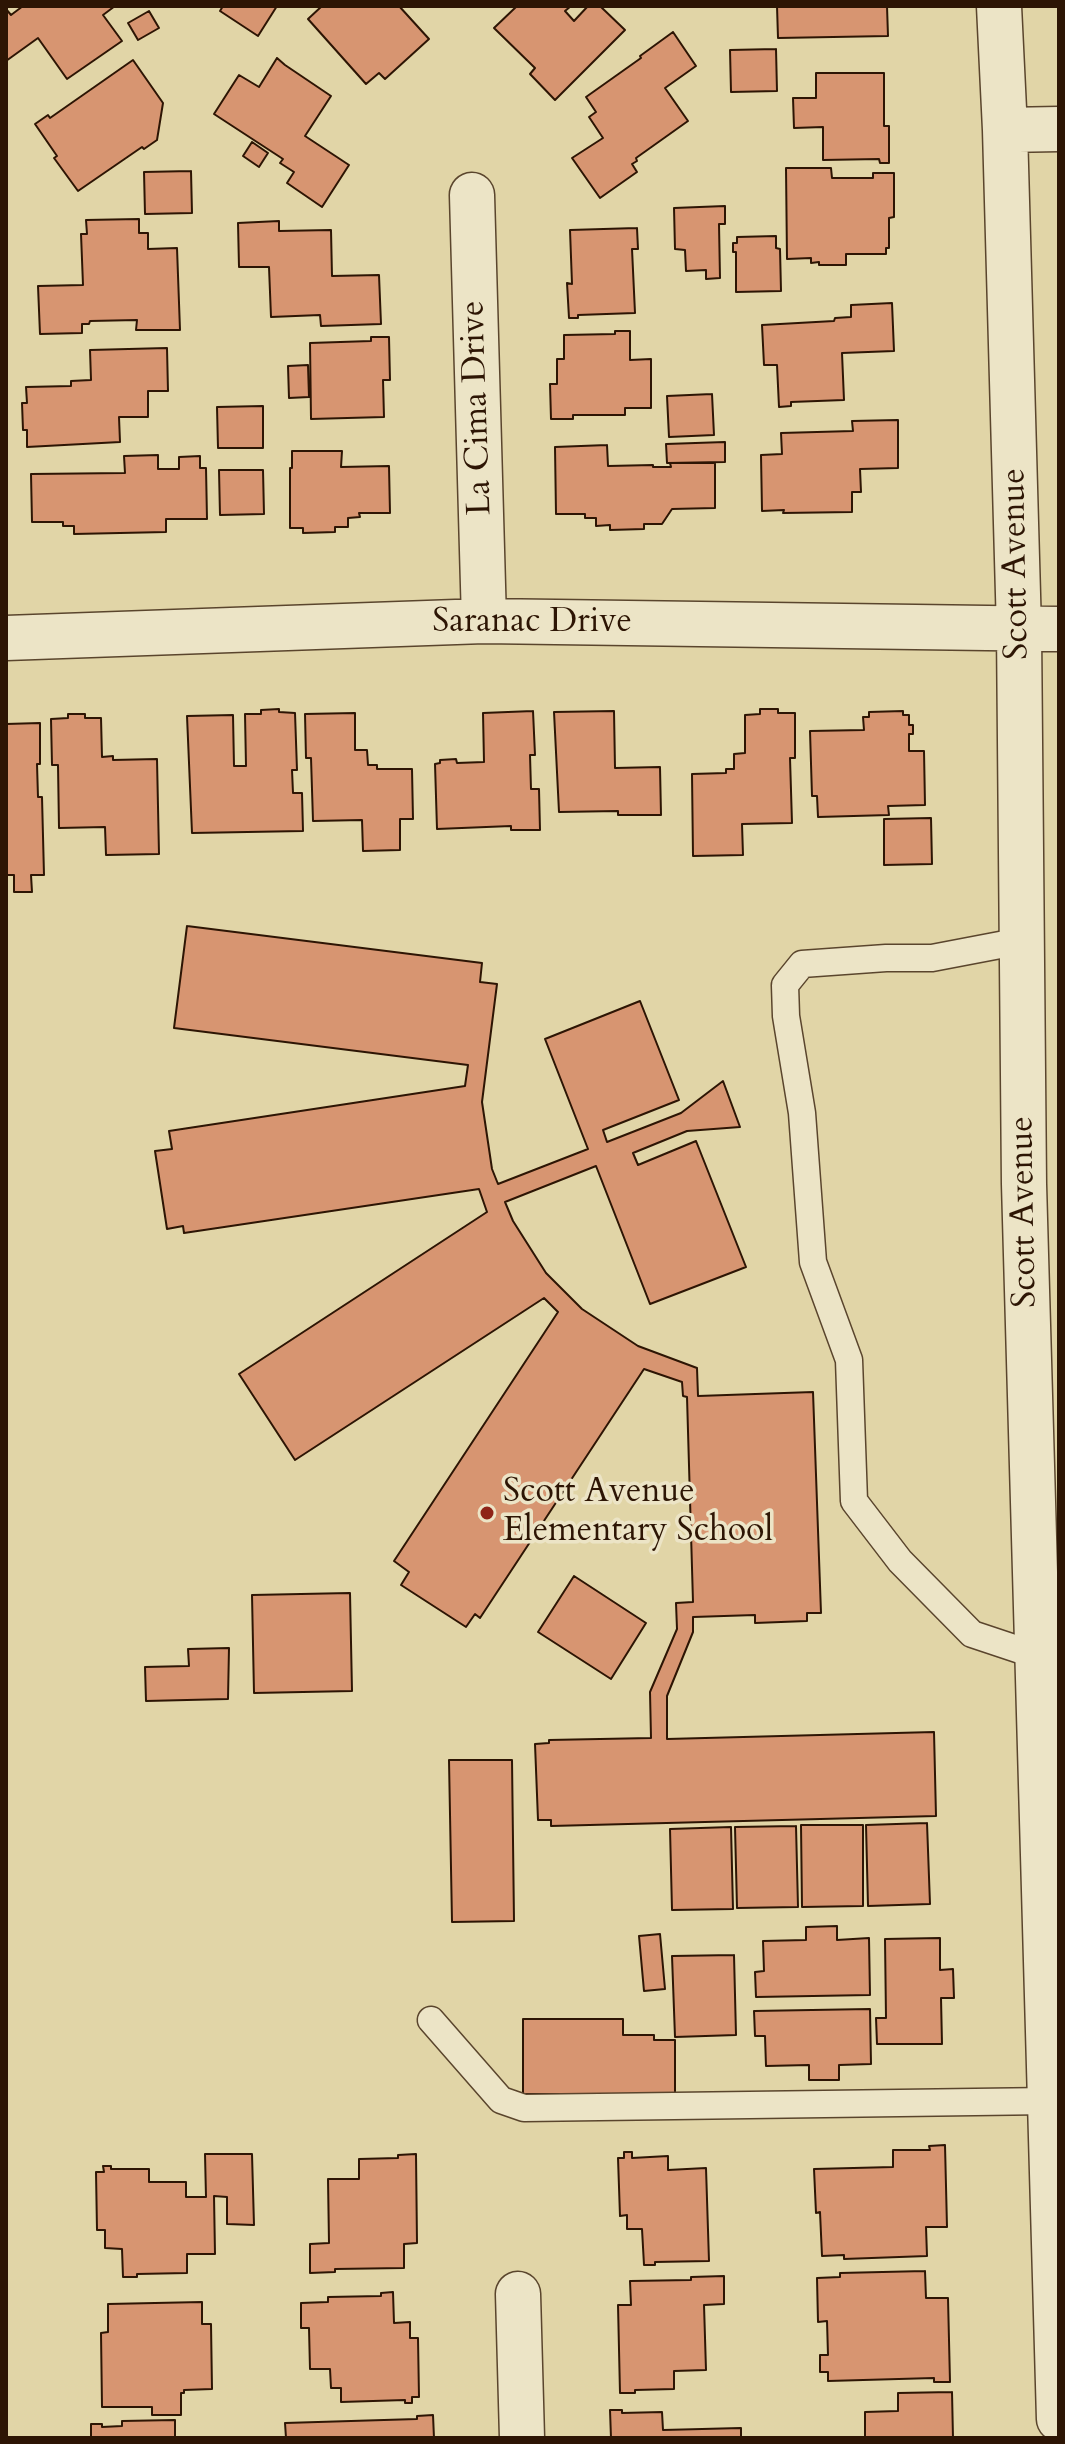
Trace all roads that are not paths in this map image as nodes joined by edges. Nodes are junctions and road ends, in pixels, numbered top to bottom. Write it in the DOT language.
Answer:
graph roads {
  1 [pos="999,6"];
  2 [pos="1059,129"];
  3 [pos="1005,130"];
  4 [pos="472,195"];
  5 [pos="484,621"];
  6 [pos="1039,629"];
  7 [pos="6,638"];
  8 [pos="1021,941"];
  9 [pos="1041,1183"];
  10 [pos="1038,1656"];
  11 [pos="1049,1729"];
  12 [pos="431,2020"];
  13 [pos="1050,2101"];
  14 [pos="1057,2264"];
  15 [pos="518,2294"];
  16 [pos="1059,2419"];
  17 [pos="522,2438"];
  1 -- 3 [label="street, Scott Avenue"];
  2 -- 3 [label="street"];
  3 -- 6 [label="street, Scott Avenue"];
  4 -- 5 [label="street, La Cima Drive"];
  5 -- 6 [label="street, Saranac Drive"];
  5 -- 7 [label="street, Saranac Drive"];
  6 -- 8 [label="street, Scott Avenue"];
  8 -- 9 [label="street, Scott Avenue"];
  8 -- 10 [label="lane"];
  9 -- 10 [label="street, Scott Avenue"];
  10 -- 11 [label="street, Scott Avenue"];
  11 -- 13 [label="street, Scott Avenue"];
  12 -- 13 [label="lane"];
  13 -- 14 [label="street, Scott Avenue"];
  14 -- 16 [label="street, Scott Avenue"];
  15 -- 17 [label="street"];
}
